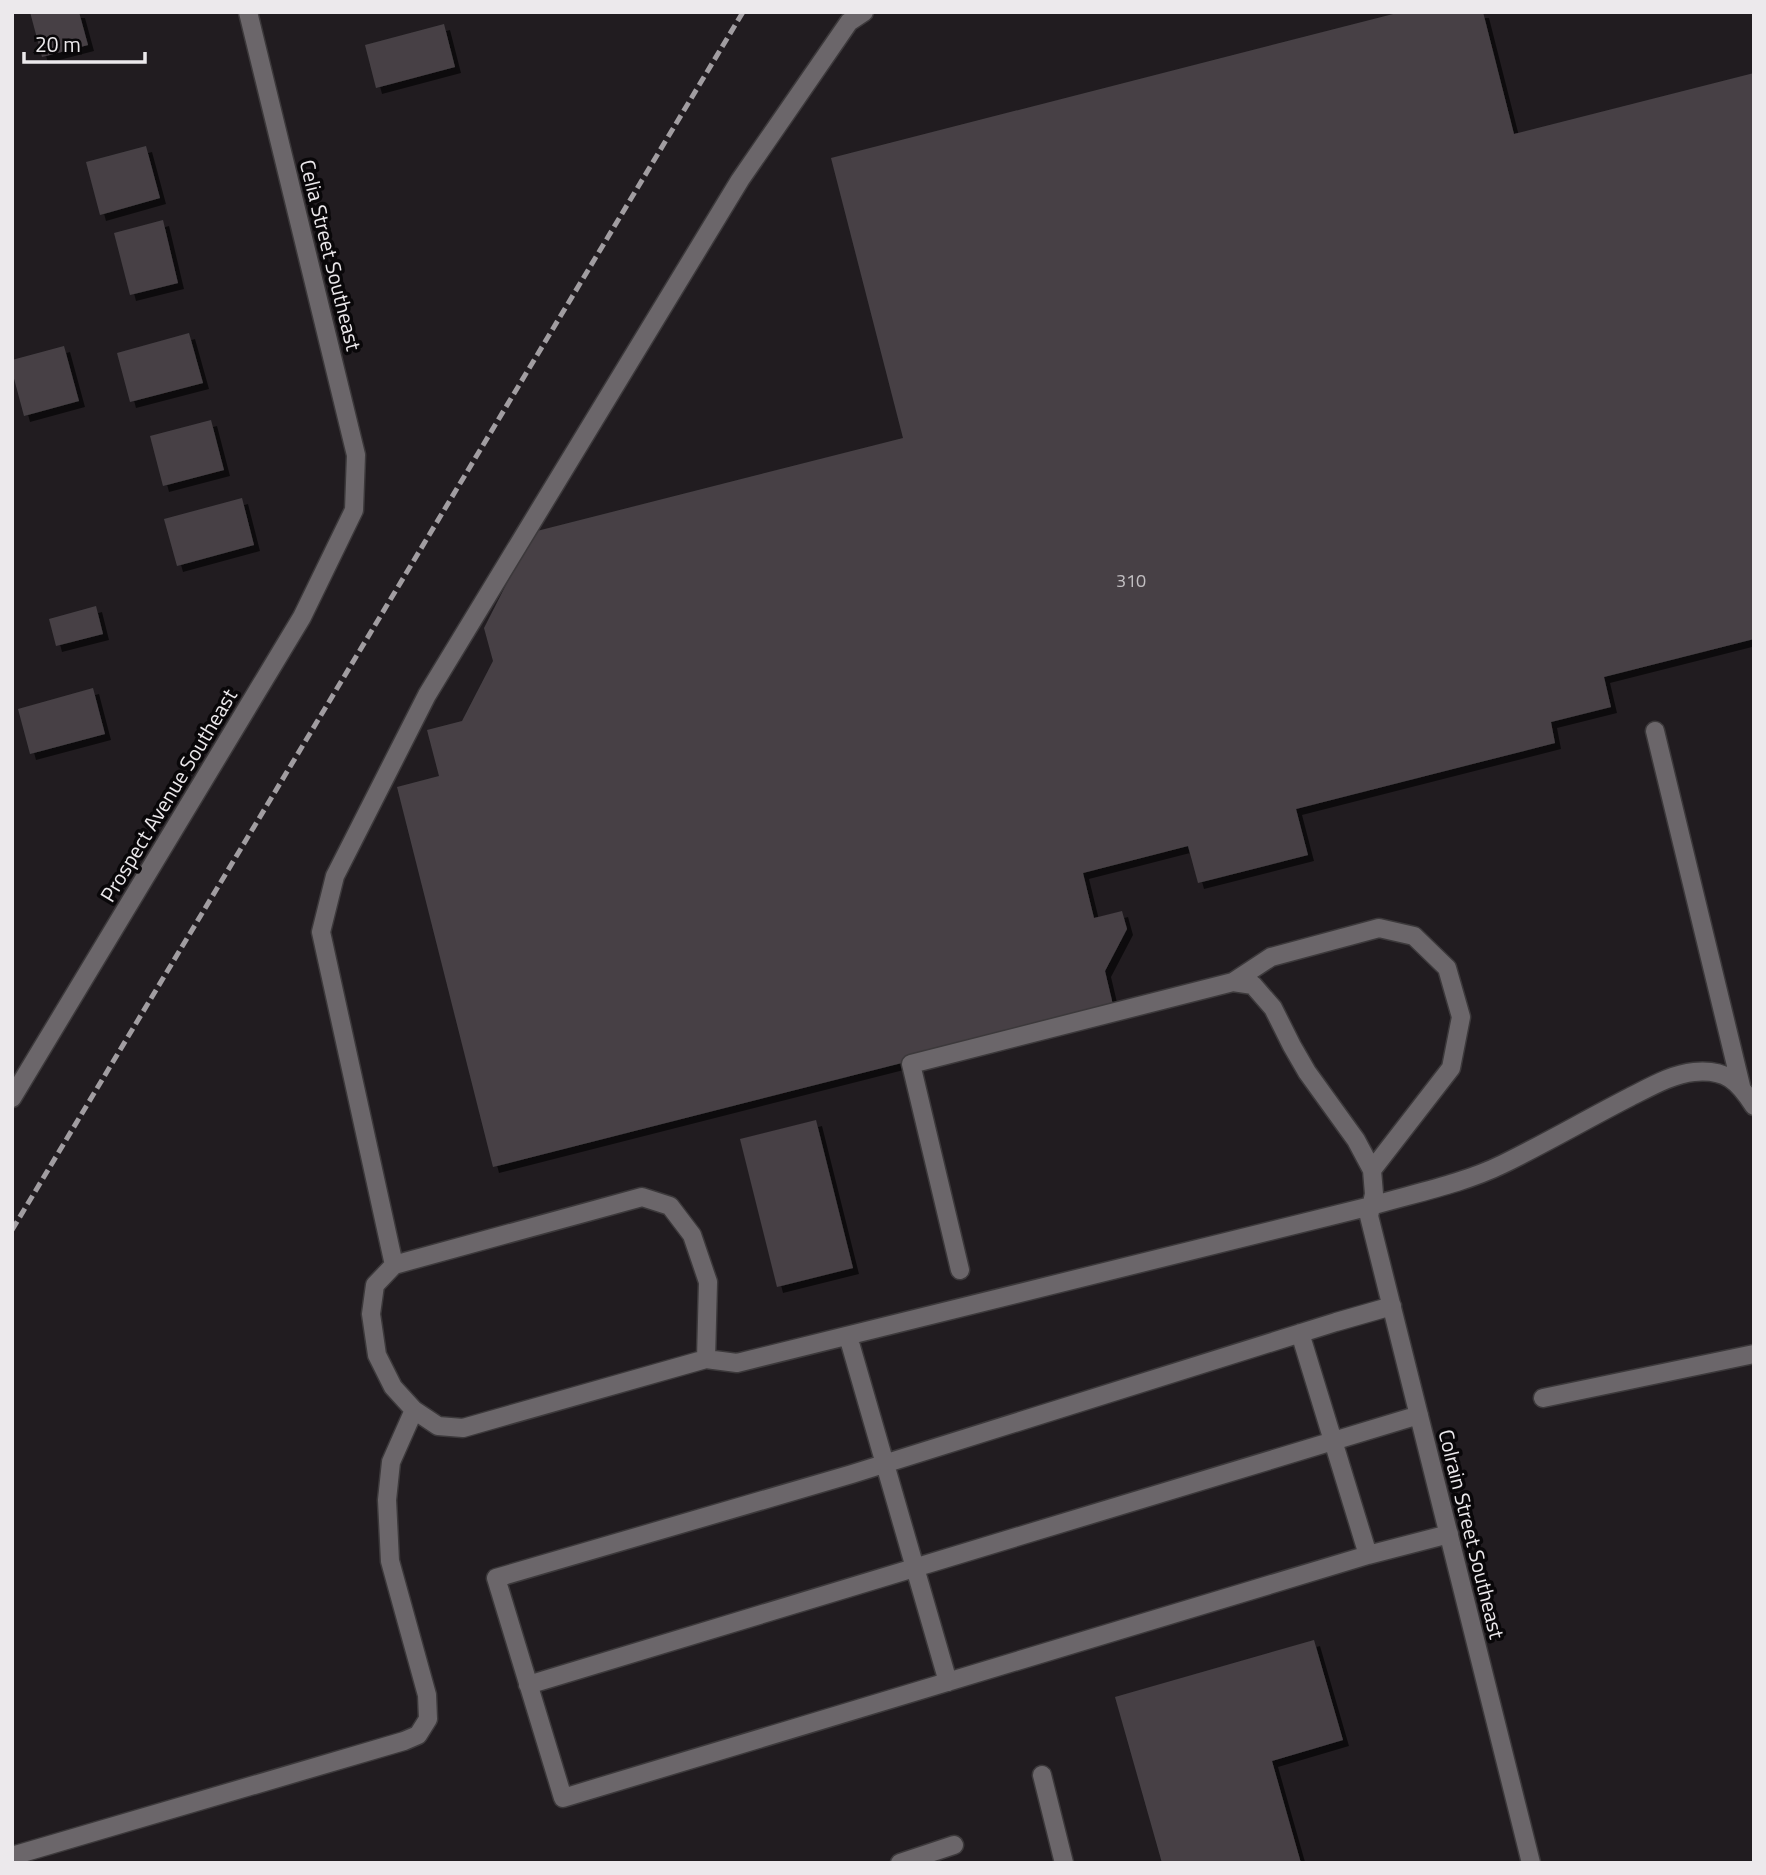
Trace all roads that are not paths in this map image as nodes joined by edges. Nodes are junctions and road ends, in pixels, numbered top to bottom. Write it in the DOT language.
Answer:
graph roads {
  1 [pos="248,12"];
  2 [pos="864,12"];
  3 [pos="354,510"];
  4 [pos="1654,731"];
  5 [pos="1233,982"];
  6 [pos="1741,1086"];
  7 [pos="12,1098"];
  8 [pos="1754,1106"];
  9 [pos="1372,1170"];
  10 [pos="1370,1211"];
  11 [pos="394,1265"];
  12 [pos="960,1270"];
  13 [pos="1392,1306"];
  14 [pos="1300,1333"];
  15 [pos="848,1336"];
  16 [pos="1754,1354"];
  17 [pos="706,1359"];
  18 [pos="1543,1398"];
  19 [pos="414,1410"];
  20 [pos="1419,1415"];
  21 [pos="1332,1440"];
  22 [pos="884,1463"];
  23 [pos="1449,1534"];
  24 [pos="1368,1555"];
  25 [pos="914,1567"];
  26 [pos="948,1682"];
  27 [pos="528,1685"];
  28 [pos="1042,1775"];
  29 [pos="954,1845"];
  30 [pos="12,1856"];
  31 [pos="900,1863"];
  32 [pos="1064,1863"];
  33 [pos="1531,1863"];
  1 -- 3 [label="street, Celia Street Southeast"];
  2 -- 11 [label="street"];
  3 -- 7 [label="street, Prospect Avenue Southeast"];
  4 -- 6 [label="street"];
  5 -- 9 [label="street"];
  5 -- 9 [label="street"];
  5 -- 12 [label="street"];
  6 -- 8 [label="street"];
  6 -- 10 [label="street"];
  9 -- 10 [label="street, Colrain Street Southeast"];
  10 -- 13 [label="street, Colrain Street Southeast"];
  10 -- 15 [label="street"];
  11 -- 17 [label="street"];
  11 -- 19 [label="street"];
  13 -- 14 [label="street"];
  13 -- 20 [label="street, Colrain Street Southeast"];
  14 -- 21 [label="street"];
  14 -- 22 [label="street"];
  15 -- 17 [label="street"];
  15 -- 22 [label="street"];
  16 -- 18 [label="street"];
  17 -- 19 [label="street"];
  19 -- 30 [label="street"];
  20 -- 21 [label="street"];
  20 -- 23 [label="street, Colrain Street Southeast"];
  21 -- 24 [label="street"];
  21 -- 25 [label="street"];
  22 -- 25 [label="street"];
  22 -- 27 [label="street"];
  23 -- 24 [label="street"];
  23 -- 33 [label="street, Colrain Street Southeast"];
  24 -- 26 [label="street"];
  25 -- 26 [label="street"];
  25 -- 27 [label="street"];
  26 -- 27 [label="street"];
  28 -- 32 [label="street"];
  29 -- 31 [label="street"];
}
